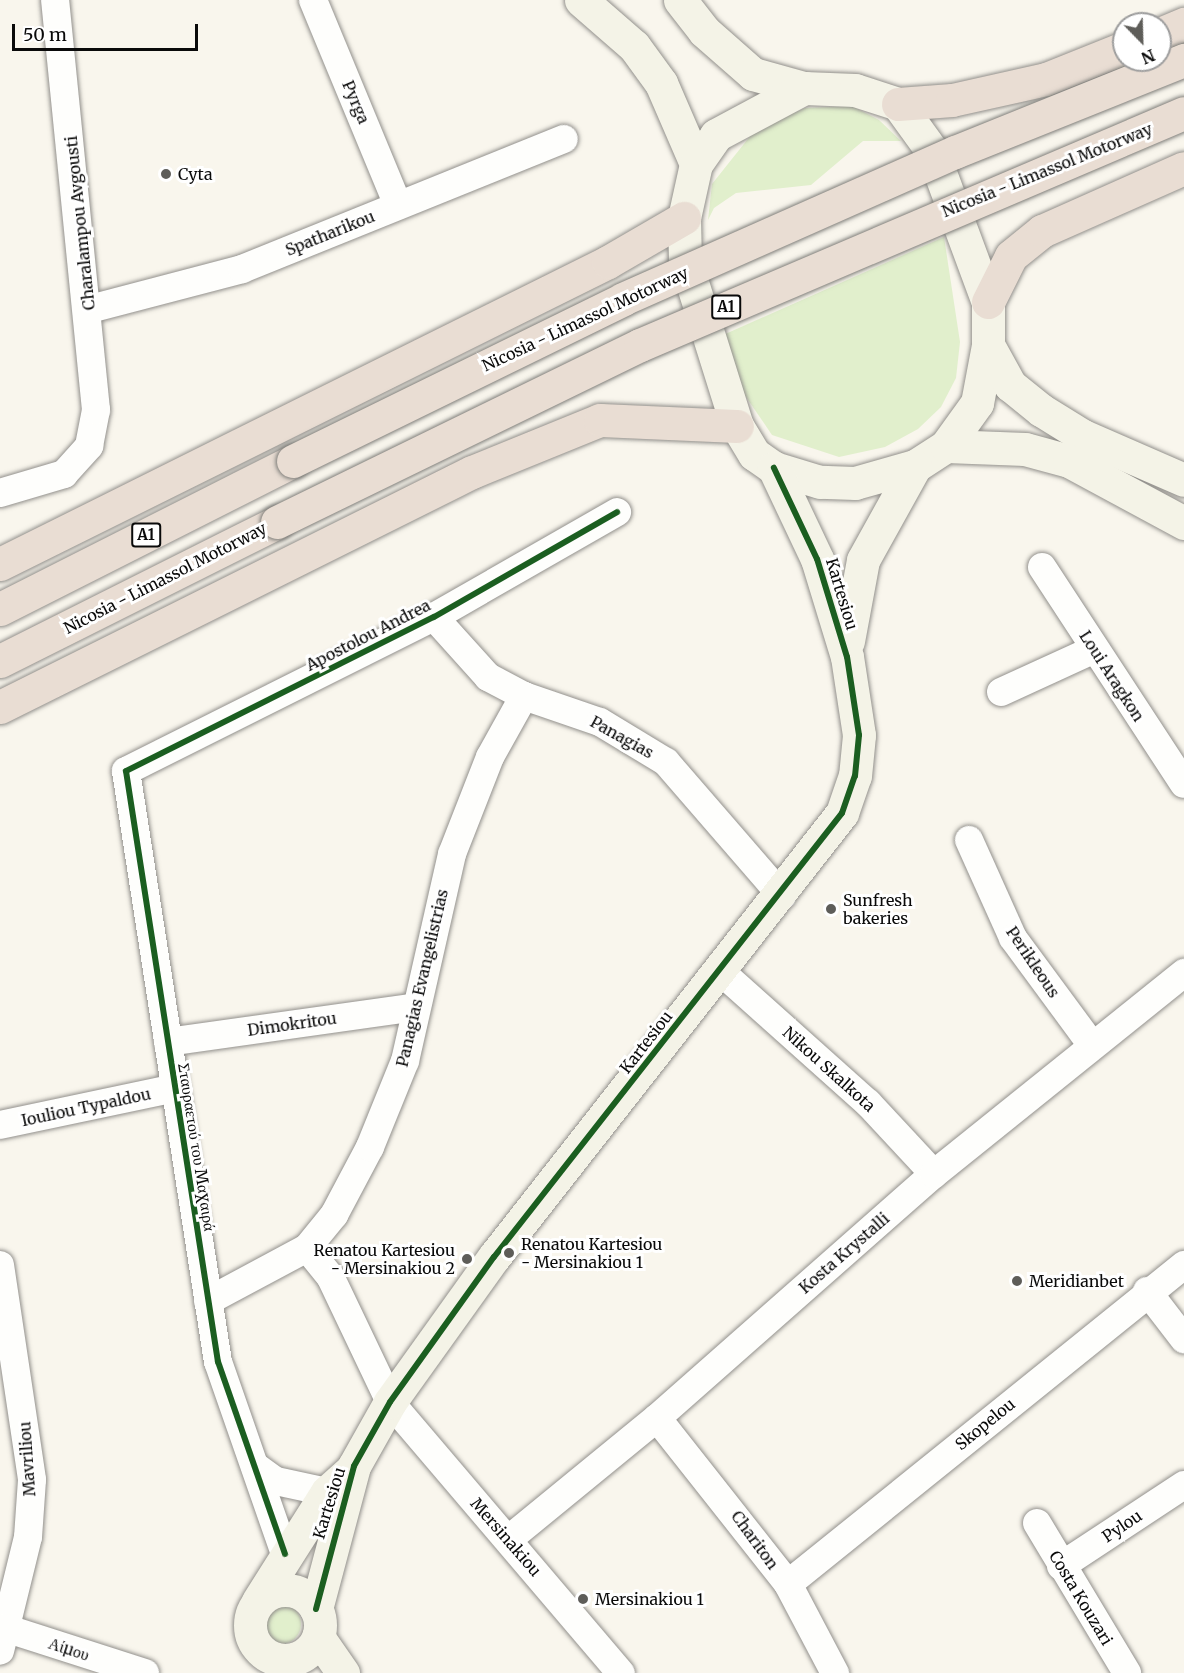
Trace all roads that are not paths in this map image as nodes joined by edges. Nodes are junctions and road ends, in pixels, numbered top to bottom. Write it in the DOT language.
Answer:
graph roads {
  1 [pos="55,0"];
  2 [pos="313,0"];
  3 [pos="580,0"];
  4 [pos="680,0"];
  5 [pos="1112,53"];
  6 [pos="1184,60"];
  7 [pos="804,88"];
  8 [pos="898,104"];
  9 [pos="1184,113"];
  10 [pos="564,139"];
  11 [pos="696,164"];
  12 [pos="1184,168"];
  13 [pos="398,205"];
  14 [pos="684,218"];
  15 [pos="988,302"];
  16 [pos="90,309"];
  17 [pos="988,345"];
  18 [pos="737,426"];
  19 [pos="946,446"];
  20 [pos="915,466"];
  21 [pos="774,468"];
  22 [pos="1184,480"];
  23 [pos="0,493"];
  24 [pos="616,512"];
  25 [pos="1184,523"];
  26 [pos="0,564"];
  27 [pos="1042,567"];
  28 [pos="0,609"];
  29 [pos="434,617"];
  30 [pos="1095,649"];
  31 [pos="847,657"];
  32 [pos="0,661"];
  33 [pos="1001,692"];
  34 [pos="524,696"];
  35 [pos="0,707"];
  36 [pos="126,771"];
  37 [pos="1184,784"];
  38 [pos="969,840"];
  39 [pos="782,896"];
  40 [pos="719,970"];
  41 [pos="1184,973"];
  42 [pos="416,1007"];
  43 [pos="168,1042"];
  44 [pos="1092,1045"];
  45 [pos="171,1089"];
  46 [pos="0,1125"];
  47 [pos="934,1174"];
  48 [pos="307,1248"];
  49 [pos="0,1265"];
  50 [pos="1184,1265"];
  51 [pos="1147,1291"];
  52 [pos="208,1301"];
  53 [pos="1184,1338"];
  54 [pos="390,1402"];
  55 [pos="657,1418"];
  56 [pos="255,1466"];
  57 [pos="354,1466"];
  58 [pos="1184,1485"];
  59 [pos="327,1492"];
  60 [pos="1037,1523"];
  61 [pos="509,1539"];
  62 [pos="285,1554"];
  63 [pos="1060,1566"];
  64 [pos="788,1584"];
  65 [pos="258,1601"];
  66 [pos="317,1623"];
  67 [pos="3,1640"];
  68 [pos="252,1640"];
  69 [pos="283,1667"];
  70 [pos="137,1672"];
  71 [pos="244,1673"];
  72 [pos="343,1673"];
  73 [pos="621,1673"];
  74 [pos="835,1673"];
  75 [pos="1126,1673"];
  1 -- 16 [label="street, Charalampou Avgousti"];
  2 -- 13 [label="street, Pyrga"];
  3 -- 11 [label="street"];
  4 -- 7 [label="street"];
  5 -- 8 [label="highway"];
  6 -- 28 [label="highway, Nicosia - Limassol Motorway / A1, bridge"];
  7 -- 8 [label="street"];
  7 -- 11 [label="street"];
  8 -- 15 [label="street"];
  9 -- 32 [label="highway, Nicosia - Limassol Motorway / A1, bridge"];
  10 -- 13 [label="street, Spatharikou"];
  11 -- 14 [label="street"];
  12 -- 15 [label="highway"];
  13 -- 16 [label="street, Spatharikou"];
  14 -- 18 [label="street"];
  14 -- 26 [label="highway"];
  15 -- 17 [label="street"];
  16 -- 23 [label="street, Charalampou Avgousti"];
  17 -- 19 [label="street"];
  17 -- 22 [label="street"];
  18 -- 21 [label="street"];
  18 -- 35 [label="highway"];
  19 -- 20 [label="street"];
  19 -- 25 [label="street"];
  20 -- 21 [label="street"];
  20 -- 31 [label="street, Kartesiou"];
  21 -- 31 [label="street, Kartesiou"];
  24 -- 29 [label="street, Apostolou Andrea"];
  27 -- 30 [label="street, Loui Aragkon"];
  29 -- 34 [label="street, Panagias"];
  29 -- 36 [label="street, Apostolou Andrea"];
  30 -- 33 [label="street"];
  30 -- 37 [label="street, Loui Aragkon"];
  31 -- 39 [label="street, Kartesiou"];
  34 -- 39 [label="street, Panagias"];
  34 -- 42 [label="street, Panagias Evangelistrias"];
  36 -- 43 [label="street, Σταυραετού του Μαχαιρά"];
  38 -- 44 [label="street, Perikleous"];
  39 -- 40 [label="street, Kartesiou"];
  40 -- 47 [label="street, Nikou Skalkota"];
  40 -- 54 [label="street, Kartesiou"];
  41 -- 44 [label="street, Kosta Krystalli"];
  42 -- 43 [label="street, Dimokritou"];
  42 -- 48 [label="street, Panagias Evangelistrias"];
  43 -- 45 [label="street, Σταυραετού του Μαχαιρά"];
  44 -- 47 [label="street, Kosta Krystalli"];
  45 -- 46 [label="street, Iouliou Typaldou"];
  45 -- 52 [label="street, Σταυραετού του Μαχαιρά"];
  47 -- 55 [label="street, Kosta Krystalli"];
  48 -- 52 [label="street, Panagias Evangelistrias"];
  48 -- 54 [label="street, Mersinakiou"];
  49 -- 67 [label="street, Mavriliou"];
  50 -- 51 [label="street, Skopelou"];
  51 -- 53 [label="street"];
  51 -- 64 [label="street, Skopelou"];
  52 -- 56 [label="street, Σταυραετού του Μαχαιρά"];
  54 -- 57 [label="street, Kartesiou"];
  54 -- 61 [label="street, Mersinakiou"];
  55 -- 61 [label="street, Kosta Krystalli"];
  55 -- 64 [label="street, Chariton"];
  56 -- 59 [label="street"];
  56 -- 62 [label="street, Σταυραετού του Μαχαιρά"];
  57 -- 59 [label="street, Kartesiou"];
  57 -- 66 [label="street, Kartesiou"];
  58 -- 63 [label="street, Pylou"];
  59 -- 62 [label="street, Kartesiou"];
  60 -- 63 [label="street, Costa Kouzari"];
  61 -- 73 [label="street, Mersinakiou"];
  62 -- 65 [label="street, Kartesiou"];
  63 -- 75 [label="street, Costa Kouzari"];
  64 -- 74 [label="street, Chariton"];
  65 -- 66 [label="street"];
  65 -- 68 [label="street"];
  66 -- 69 [label="street"];
  66 -- 72 [label="street"];
  67 -- 70 [label="street, Αίμου"];
  68 -- 69 [label="street"];
  68 -- 71 [label="street"];
}
